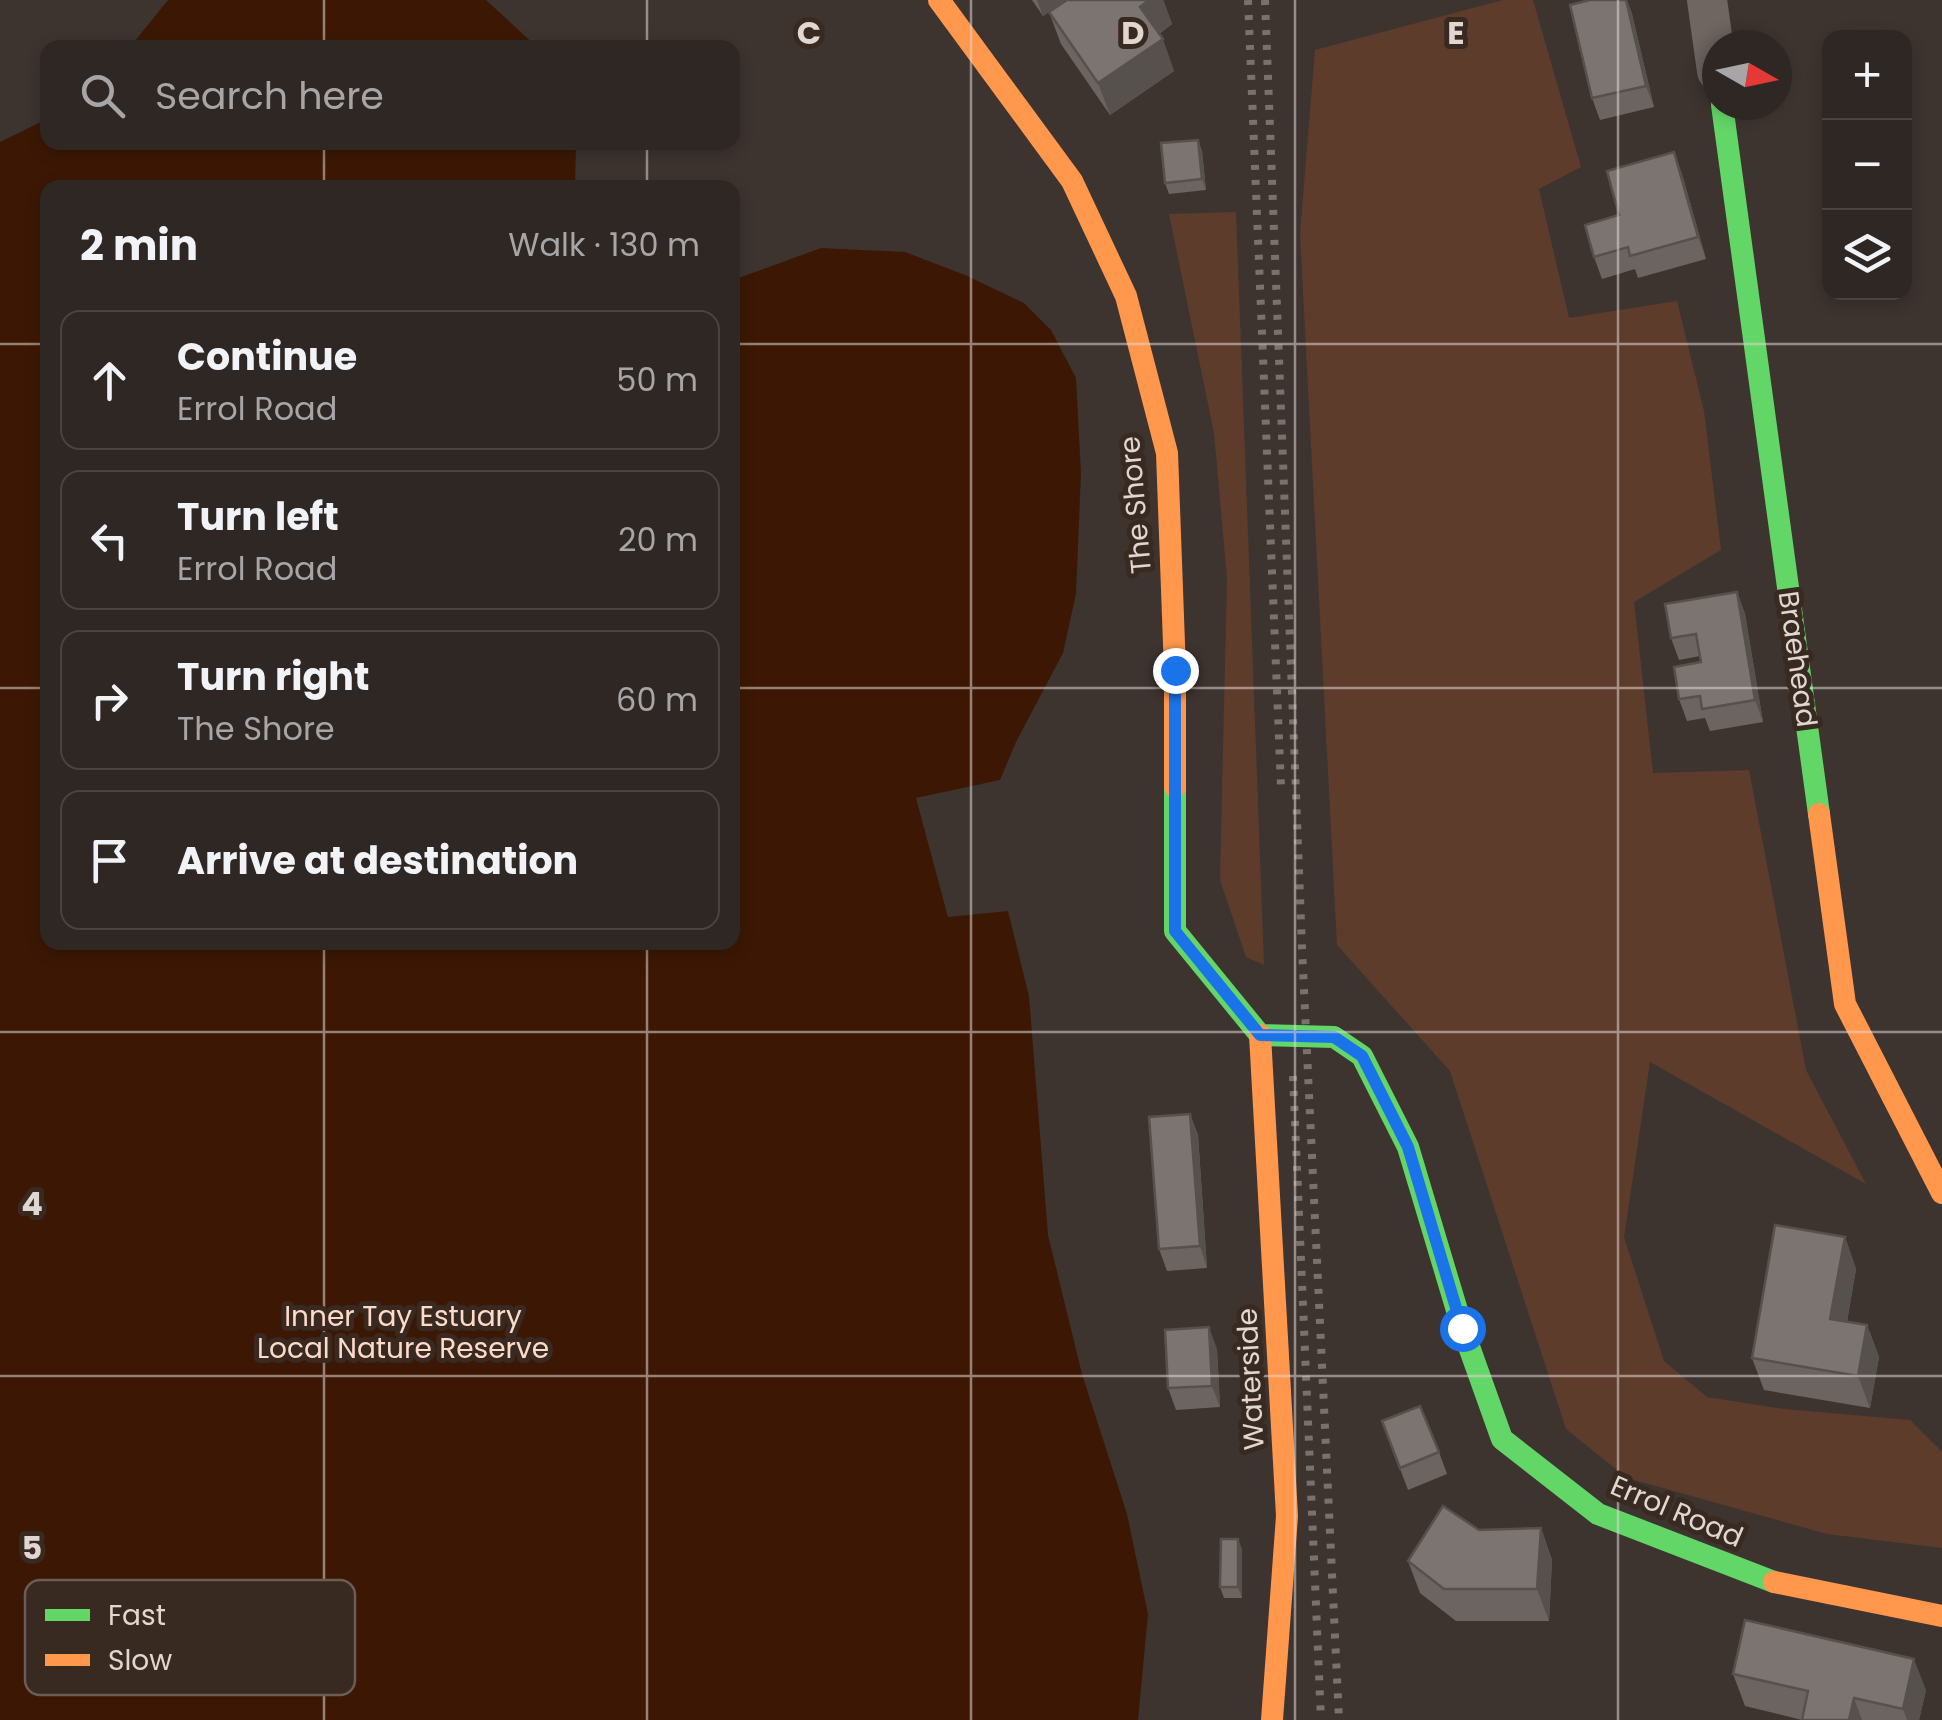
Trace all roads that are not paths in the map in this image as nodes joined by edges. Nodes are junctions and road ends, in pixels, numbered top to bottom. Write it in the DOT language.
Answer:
graph roads {
  1 [pos="939,0"];
  2 [pos="1707,0"];
  3 [pos="1711,30"];
  4 [pos="1724,120"];
  5 [pos="1260,1035"];
  6 [pos="1942,1192"];
  7 [pos="1942,1616"];
  8 [pos="1272,1720"];
  1 -- 5 [label="street, The Shore"];
  2 -- 3 [label="street"];
  4 -- 6 [label="street, Braehead"];
  5 -- 7 [label="street, Errol Road"];
  5 -- 8 [label="street, Waterside"];
}
